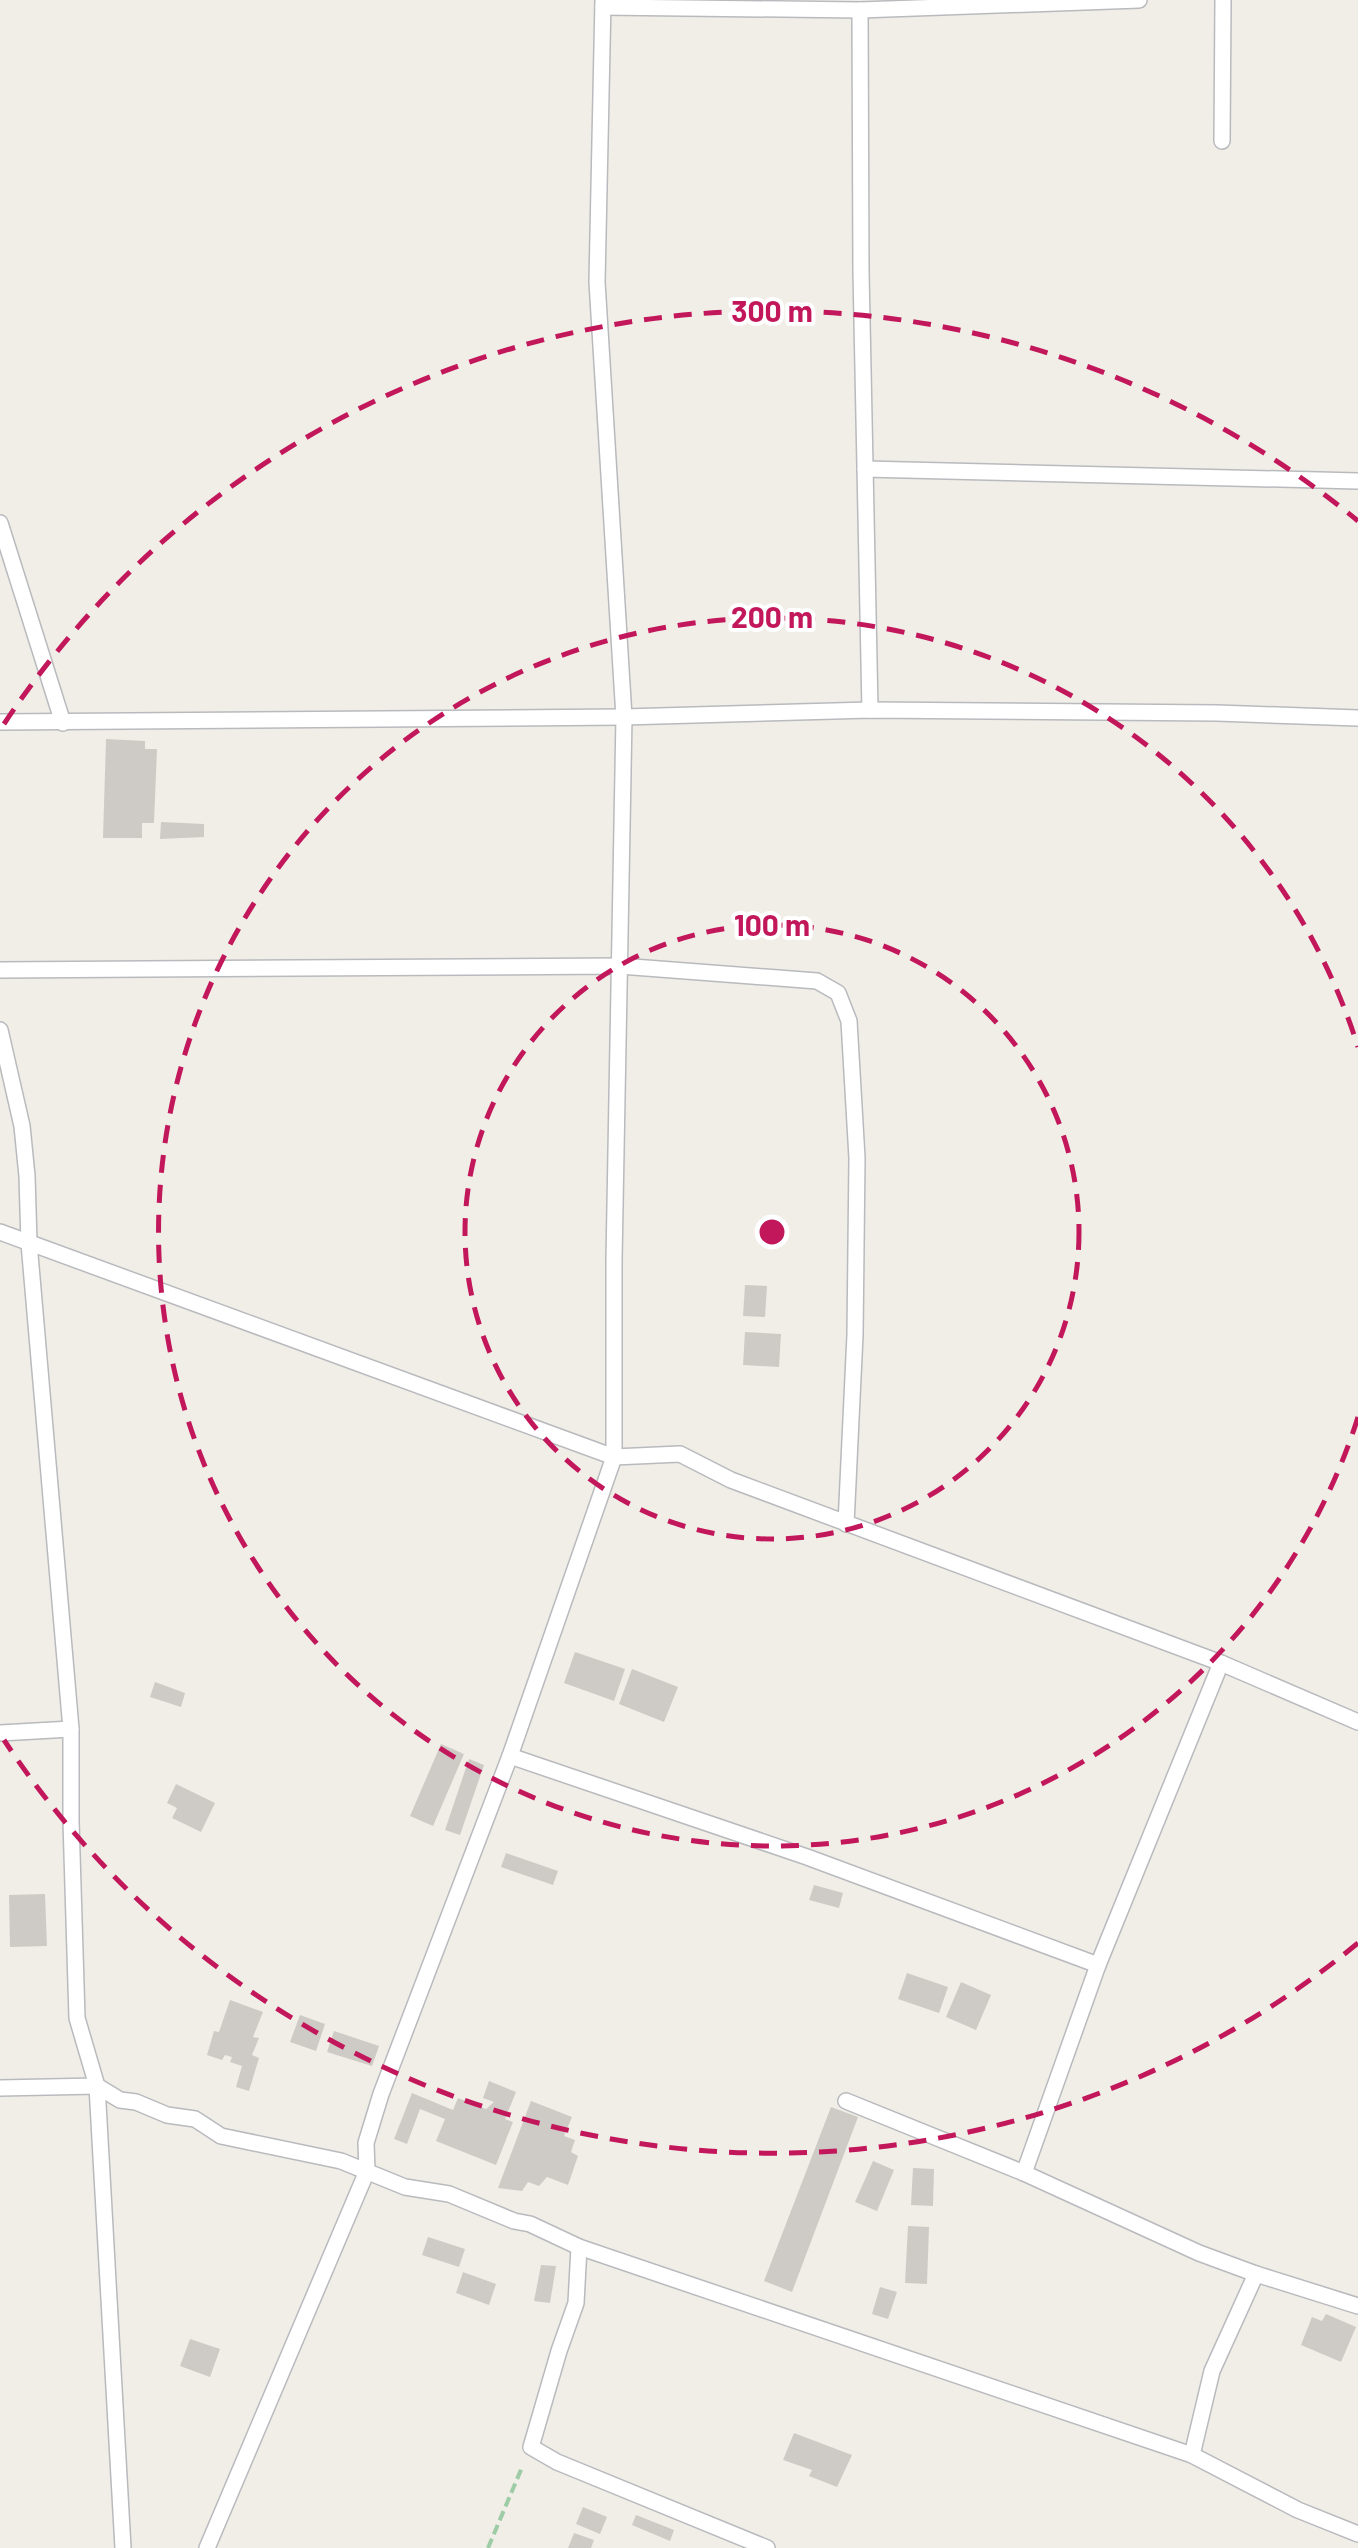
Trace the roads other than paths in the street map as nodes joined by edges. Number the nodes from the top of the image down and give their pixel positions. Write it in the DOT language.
graph roads {
  1 [pos="1139,0"];
  2 [pos="1223,0"];
  3 [pos="603,4"];
  4 [pos="860,10"];
  5 [pos="1222,142"];
  6 [pos="865,469"];
  7 [pos="1358,481"];
  8 [pos="0,523"];
  9 [pos="870,710"];
  10 [pos="624,717"];
  11 [pos="1358,718"];
  12 [pos="0,722"];
  13 [pos="64,723"];
  14 [pos="620,966"];
  15 [pos="0,970"];
  16 [pos="0,1030"];
  17 [pos="0,1232"];
  18 [pos="29,1242"];
  19 [pos="614,1456"];
  20 [pos="846,1524"];
  21 [pos="1221,1664"];
  22 [pos="1358,1722"];
  23 [pos="71,1729"];
  24 [pos="0,1733"];
  25 [pos="510,1756"];
  26 [pos="1098,1965"];
  27 [pos="97,2086"];
  28 [pos="0,2088"];
  29 [pos="846,2100"];
  30 [pos="368,2171"];
  31 [pos="1024,2173"];
  32 [pos="579,2247"];
  33 [pos="1256,2274"];
  34 [pos="1358,2306"];
  35 [pos="1192,2455"];
  36 [pos="1358,2534"];
  37 [pos="123,2548"];
  38 [pos="207,2548"];
  39 [pos="767,2548"];
  1 -- 4 [label="street"];
  2 -- 5 [label="street"];
  3 -- 4 [label="street"];
  3 -- 10 [label="street"];
  4 -- 6 [label="street"];
  6 -- 7 [label="street"];
  6 -- 9 [label="street"];
  8 -- 13 [label="street"];
  9 -- 10 [label="street"];
  9 -- 11 [label="street"];
  10 -- 13 [label="street"];
  10 -- 14 [label="street"];
  12 -- 13 [label="street"];
  14 -- 15 [label="street"];
  14 -- 19 [label="street"];
  14 -- 20 [label="street"];
  16 -- 18 [label="street"];
  17 -- 18 [label="street"];
  18 -- 19 [label="street"];
  18 -- 23 [label="street"];
  19 -- 20 [label="street"];
  19 -- 25 [label="street"];
  20 -- 21 [label="street"];
  21 -- 22 [label="street"];
  21 -- 26 [label="street"];
  23 -- 24 [label="street"];
  23 -- 27 [label="street"];
  25 -- 26 [label="street"];
  25 -- 30 [label="street"];
  26 -- 31 [label="street"];
  27 -- 28 [label="street"];
  27 -- 30 [label="street"];
  27 -- 37 [label="street"];
  29 -- 31 [label="street"];
  30 -- 32 [label="street"];
  30 -- 38 [label="street"];
  31 -- 33 [label="street"];
  32 -- 35 [label="street"];
  32 -- 39 [label="street"];
  33 -- 34 [label="street"];
  33 -- 35 [label="street"];
  35 -- 36 [label="street"];
}
